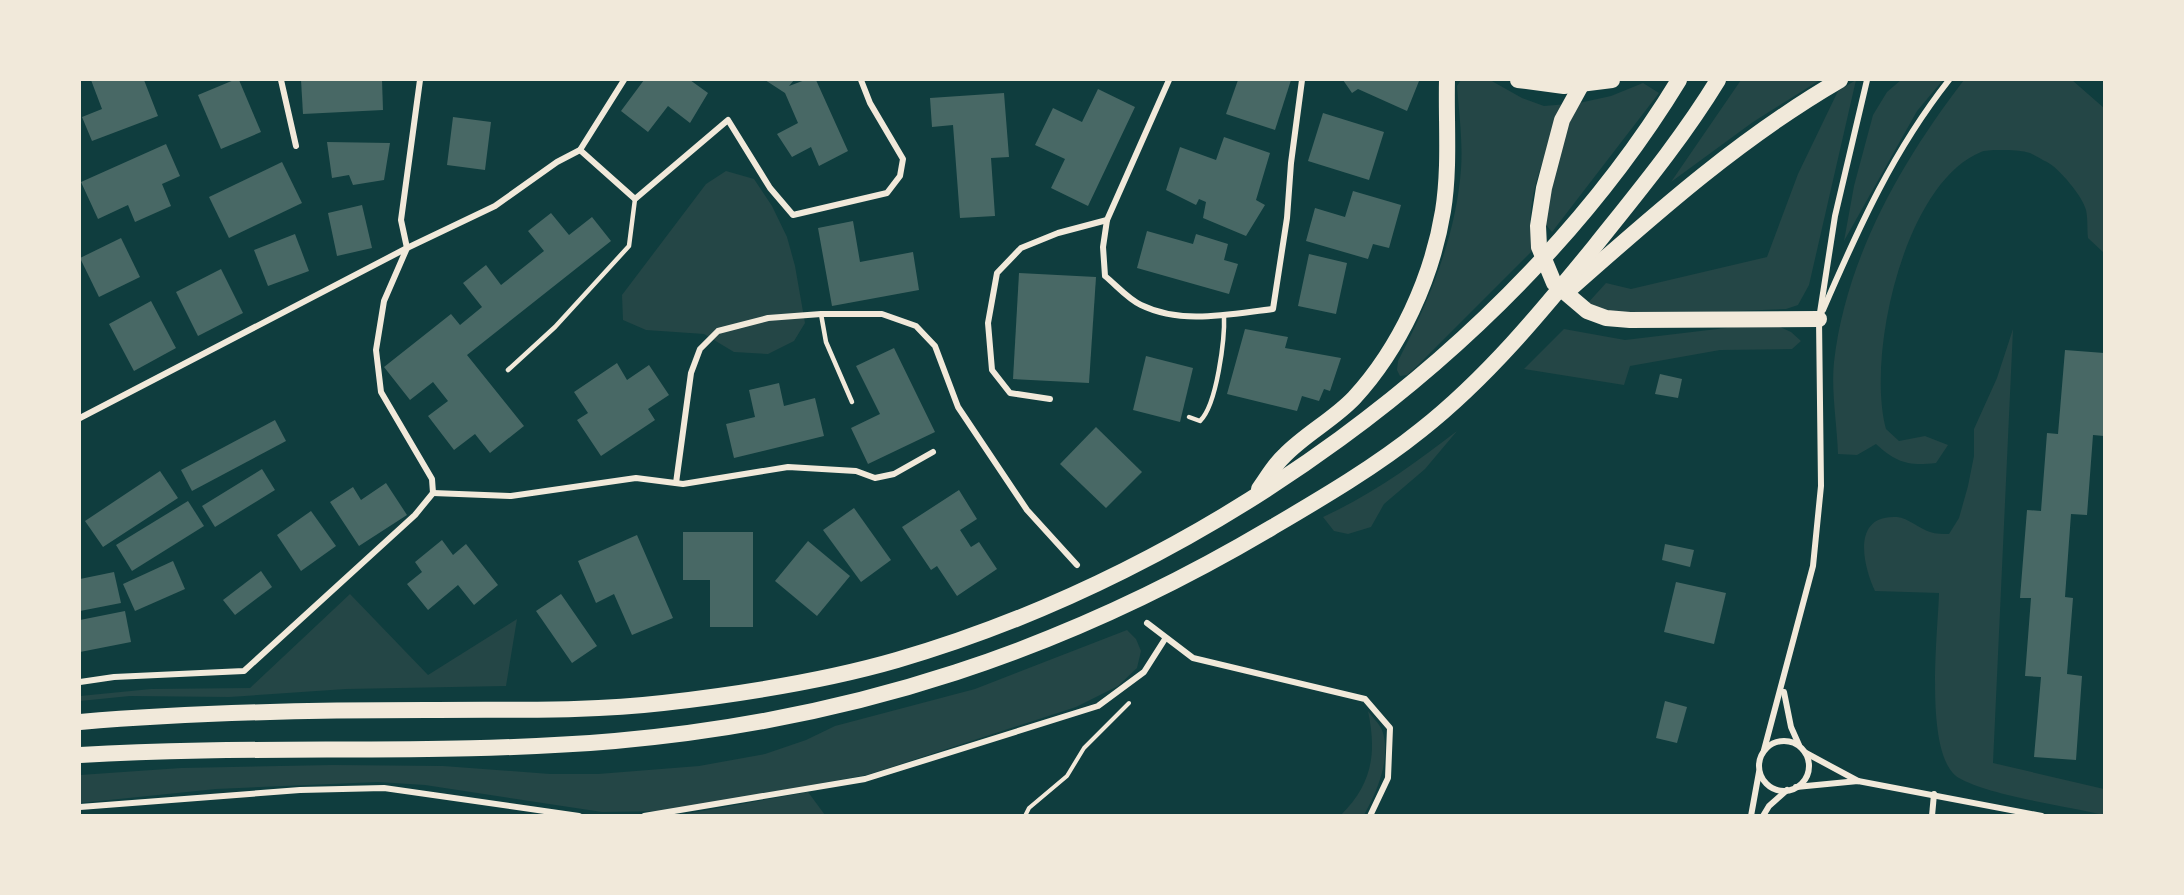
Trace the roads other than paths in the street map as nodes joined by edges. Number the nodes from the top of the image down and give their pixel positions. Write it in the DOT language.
graph roads {
  1 [pos="281,80"];
  2 [pos="420,80"];
  3 [pos="624,80"];
  4 [pos="861,80"];
  5 [pos="1169,80"];
  6 [pos="1302,80"];
  7 [pos="1447,80"];
  8 [pos="1518,80"];
  9 [pos="1584,80"];
  10 [pos="1612,80"];
  11 [pos="1679,80"];
  12 [pos="1840,80"];
  13 [pos="1867,80"];
  14 [pos="1949,80"];
  15 [pos="1716,82"];
  16 [pos="296,146"];
  17 [pos="580,150"];
  18 [pos="635,199"];
  19 [pos="1107,219"];
  20 [pos="407,248"];
  21 [pos="821,314"];
  22 [pos="1224,315"];
  23 [pos="1819,319"];
  24 [pos="1532,323"];
  25 [pos="508,370"];
  26 [pos="1050,399"];
  27 [pos="852,402"];
  28 [pos="1189,417"];
  29 [pos="80,418"];
  30 [pos="933,452"];
  31 [pos="676,483"];
  32 [pos="433,493"];
  33 [pos="1250,501"];
  34 [pos="1077,565"];
  35 [pos="1146,623"];
  36 [pos="1165,639"];
  37 [pos="80,682"];
  38 [pos="1783,685"];
  39 [pos="80,722"];
  40 [pos="1799,746"];
  41 [pos="1764,750"];
  42 [pos="1806,753"];
  43 [pos="80,755"];
  44 [pos="1759,769"];
  45 [pos="1858,781"];
  46 [pos="1796,787"];
  47 [pos="1787,790"];
  48 [pos="1934,794"];
  49 [pos="80,807"];
  50 [pos="661,815"];
  51 [pos="579,816"];
  52 [pos="644,816"];
  53 [pos="1370,816"];
  54 [pos="1751,816"];
  55 [pos="1763,816"];
  56 [pos="1932,816"];
  57 [pos="2042,816"];
  1 -- 16 [label="street"];
  2 -- 20 [label="street"];
  3 -- 17 [label="street"];
  4 -- 18 [label="street"];
  5 -- 19 [label="street"];
  6 -- 22 [label="street"];
  7 -- 33 [label="highway"];
  8 -- 10 [label="highway"];
  9 -- 23 [label="highway"];
  11 -- 33 [label="highway"];
  12 -- 24 [label="highway"];
  13 -- 23 [label="street"];
  14 -- 23 [label="street"];
  15 -- 24 [label="highway"];
  17 -- 18 [label="street"];
  17 -- 20 [label="street"];
  18 -- 25 [label="lane"];
  19 -- 22 [label="street"];
  19 -- 26 [label="street"];
  20 -- 29 [label="street"];
  20 -- 32 [label="street"];
  21 -- 27 [label="lane"];
  21 -- 31 [label="street"];
  21 -- 34 [label="street"];
  22 -- 28 [label="lane"];
  23 -- 38 [label="street"];
  24 -- 43 [label="highway"];
  30 -- 31 [label="street"];
  31 -- 32 [label="street"];
  32 -- 37 [label="street"];
  33 -- 39 [label="highway"];
  35 -- 36 [label="street"];
  36 -- 50 [label="street"];
  36 -- 53 [label="street"];
  38 -- 40 [label="street"];
  38 -- 41 [label="street"];
  40 -- 41 [label="street"];
  40 -- 42 [label="street"];
  41 -- 44 [label="street"];
  42 -- 45 [label="street"];
  42 -- 46 [label="street"];
  44 -- 47 [label="street"];
  44 -- 54 [label="street"];
  45 -- 46 [label="street"];
  45 -- 48 [label="street"];
  46 -- 47 [label="street"];
  47 -- 55 [label="street"];
  48 -- 56 [label="street"];
  48 -- 57 [label="street"];
  49 -- 51 [label="street"];
  50 -- 52 [label="street"];
}
